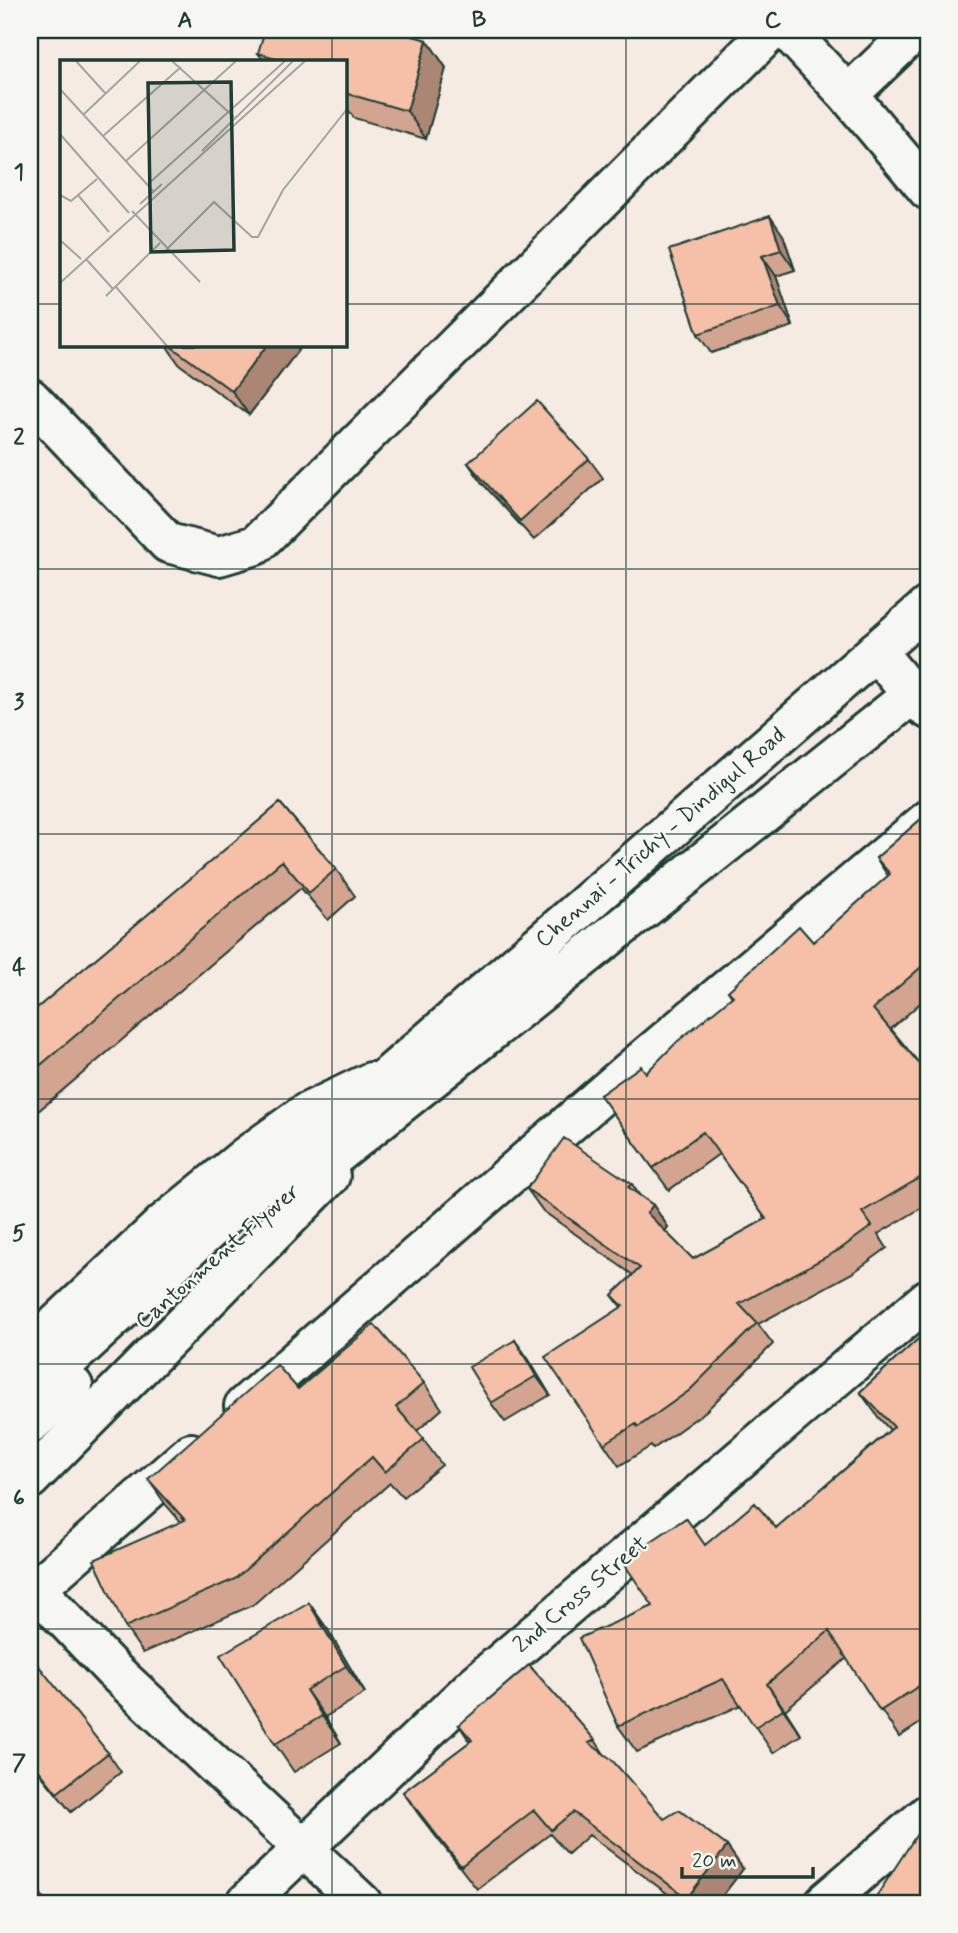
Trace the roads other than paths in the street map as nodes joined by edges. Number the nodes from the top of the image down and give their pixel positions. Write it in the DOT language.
graph roads {
  1 [pos="772,30"];
  2 [pos="787,30"];
  3 [pos="916,30"];
  4 [pos="848,95"];
  5 [pos="928,190"];
  6 [pos="30,398"];
  7 [pos="928,606"];
  8 [pos="876,650"];
  9 [pos="923,695"];
  10 [pos="928,820"];
  11 [pos="402,1083"];
  12 [pos="276,1186"];
  13 [pos="928,1300"];
  14 [pos="30,1349"];
  15 [pos="30,1395"];
  16 [pos="30,1424"];
  17 [pos="30,1479"];
  18 [pos="32,1588"];
  19 [pos="928,1814"];
  20 [pos="305,1849"];
  21 [pos="246,1903"];
  22 [pos="362,1903"];
  23 [pos="824,1903"];
  1 -- 6 [label="main road"];
  2 -- 4 [label="main road"];
  3 -- 4 [label="main road"];
  4 -- 5 [label="main road"];
  7 -- 8 [label="main road, Chennai - Trichy - Dindigul Road"];
  8 -- 9 [label="main road"];
  8 -- 11 [label="main road, Chennai - Trichy - Dindigul Road"];
  9 -- 11 [label="main road, Chennai - Trichy - Dindigul Road"];
  10 -- 18 [label="main road"];
  11 -- 12 [label="main road, Cantonment Flyover"];
  11 -- 14 [label="main road"];
  11 -- 17 [label="main road"];
  12 -- 15 [label="main road, Cantonment Flyover"];
  12 -- 16 [label="main road, Cantonment Flyover"];
  13 -- 20 [label="main road, 2nd Cross Street"];
  18 -- 20 [label="main road"];
  19 -- 23 [label="main road"];
  20 -- 21 [label="main road, 2nd Cross Street"];
  20 -- 22 [label="main road"];
}
